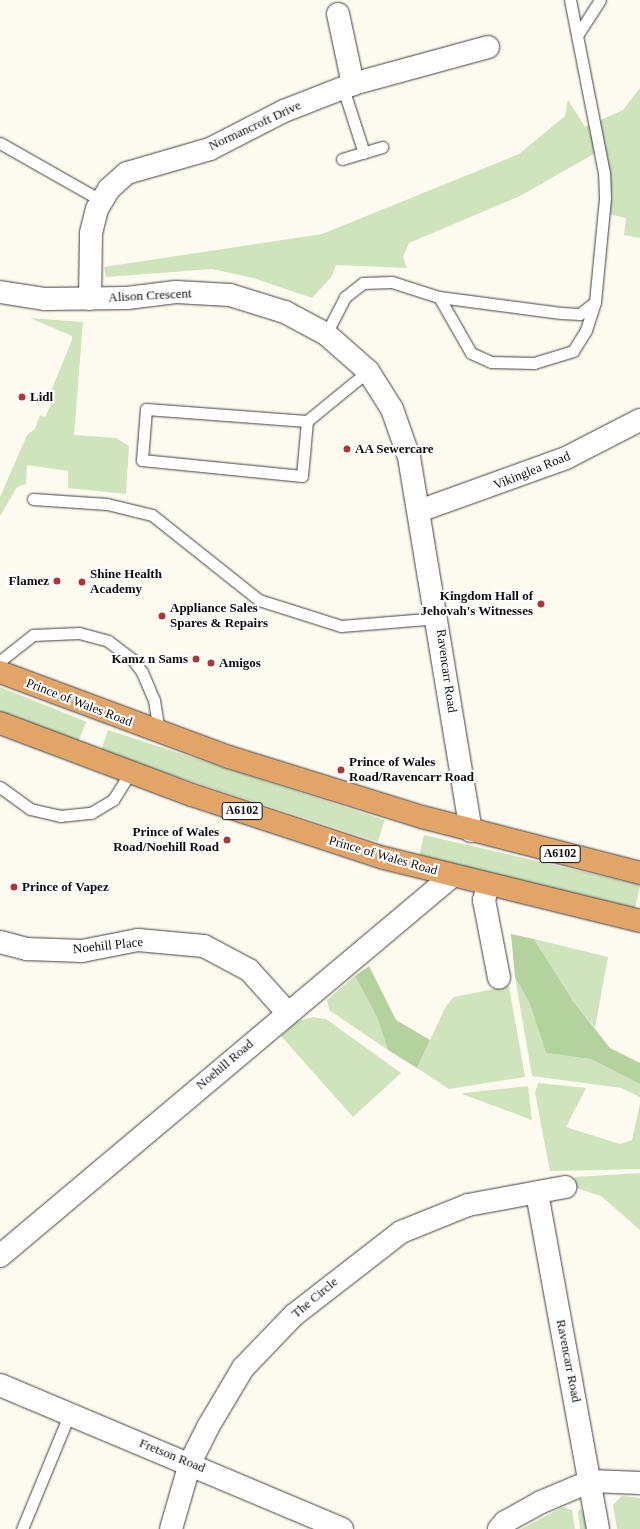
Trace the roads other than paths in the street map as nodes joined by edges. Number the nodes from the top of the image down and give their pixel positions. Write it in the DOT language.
graph roads {
  1 [pos="570,0"];
  2 [pos="600,0"];
  3 [pos="338,14"];
  4 [pos="578,34"];
  5 [pos="488,47"];
  6 [pos="348,86"];
  7 [pos="0,143"];
  8 [pos="382,147"];
  9 [pos="364,153"];
  10 [pos="342,159"];
  11 [pos="102,201"];
  12 [pos="0,292"];
  13 [pos="439,297"];
  14 [pos="90,299"];
  15 [pos="594,302"];
  16 [pos="326,334"];
  17 [pos="368,371"];
  18 [pos="307,420"];
  19 [pos="640,420"];
  20 [pos="33,500"];
  21 [pos="419,511"];
  22 [pos="438,618"];
  23 [pos="0,661"];
  24 [pos="0,672"];
  25 [pos="0,723"];
  26 [pos="159,733"];
  27 [pos="130,773"];
  28 [pos="0,786"];
  29 [pos="471,831"];
  30 [pos="640,873"];
  31 [pos="452,876"];
  32 [pos="488,886"];
  33 [pos="640,921"];
  34 [pos="0,942"];
  35 [pos="499,978"];
  36 [pos="287,1012"];
  37 [pos="565,1187"];
  38 [pos="537,1193"];
  39 [pos="0,1256"];
  40 [pos="0,1385"];
  41 [pos="69,1416"];
  42 [pos="190,1463"];
  43 [pos="591,1480"];
  44 [pos="640,1483"];
  45 [pos="22,1529"];
  46 [pos="171,1529"];
  47 [pos="342,1529"];
  48 [pos="499,1529"];
  49 [pos="598,1529"];
  1 -- 4 [label="lane"];
  2 -- 4 [label="lane"];
  3 -- 6 [label="street"];
  4 -- 15 [label="lane"];
  5 -- 6 [label="street, Normancroft Drive"];
  6 -- 9 [label="lane"];
  6 -- 11 [label="street, Normancroft Drive"];
  7 -- 11 [label="lane"];
  8 -- 9 [label="lane"];
  9 -- 10 [label="lane"];
  11 -- 14 [label="street, Normancroft Drive"];
  12 -- 14 [label="street, Alison Crescent"];
  13 -- 15 [label="lane"];
  13 -- 15 [label="lane"];
  13 -- 16 [label="lane"];
  14 -- 16 [label="street, Alison Crescent"];
  16 -- 17 [label="street, Alison Crescent"];
  17 -- 18 [label="lane"];
  17 -- 21 [label="street, Alison Crescent"];
  18 -- 18 [label="lane"];
  19 -- 21 [label="street, Vikinglea Road"];
  20 -- 22 [label="lane"];
  21 -- 22 [label="street, Ravencarr Road"];
  22 -- 29 [label="street, Ravencarr Road"];
  23 -- 26 [label="lane"];
  24 -- 26 [label="highway, Prince of Wales Road / A6102"];
  25 -- 27 [label="highway, Prince of Wales Road / A6102"];
  26 -- 29 [label="highway, Prince of Wales Road / A6102"];
  27 -- 28 [label="lane"];
  27 -- 31 [label="highway, Prince of Wales Road / A6102"];
  29 -- 30 [label="highway, Prince of Wales Road / A6102"];
  31 -- 32 [label="highway, Prince of Wales Road / A6102"];
  31 -- 36 [label="street, Noehill Road"];
  32 -- 33 [label="highway, Prince of Wales Road / A6102"];
  32 -- 35 [label="street"];
  34 -- 36 [label="street, Noehill Place"];
  36 -- 39 [label="street, Noehill Road"];
  37 -- 38 [label="street, The Circle"];
  38 -- 42 [label="street, The Circle"];
  38 -- 43 [label="street, Ravencarr Road"];
  40 -- 41 [label="street, Fretson Road"];
  41 -- 42 [label="street, Fretson Road"];
  41 -- 45 [label="lane"];
  42 -- 46 [label="street, The Circle"];
  42 -- 47 [label="street, Fretson Road"];
  43 -- 44 [label="street"];
  43 -- 48 [label="street"];
  43 -- 49 [label="street, Ravencarr Road"];
}
